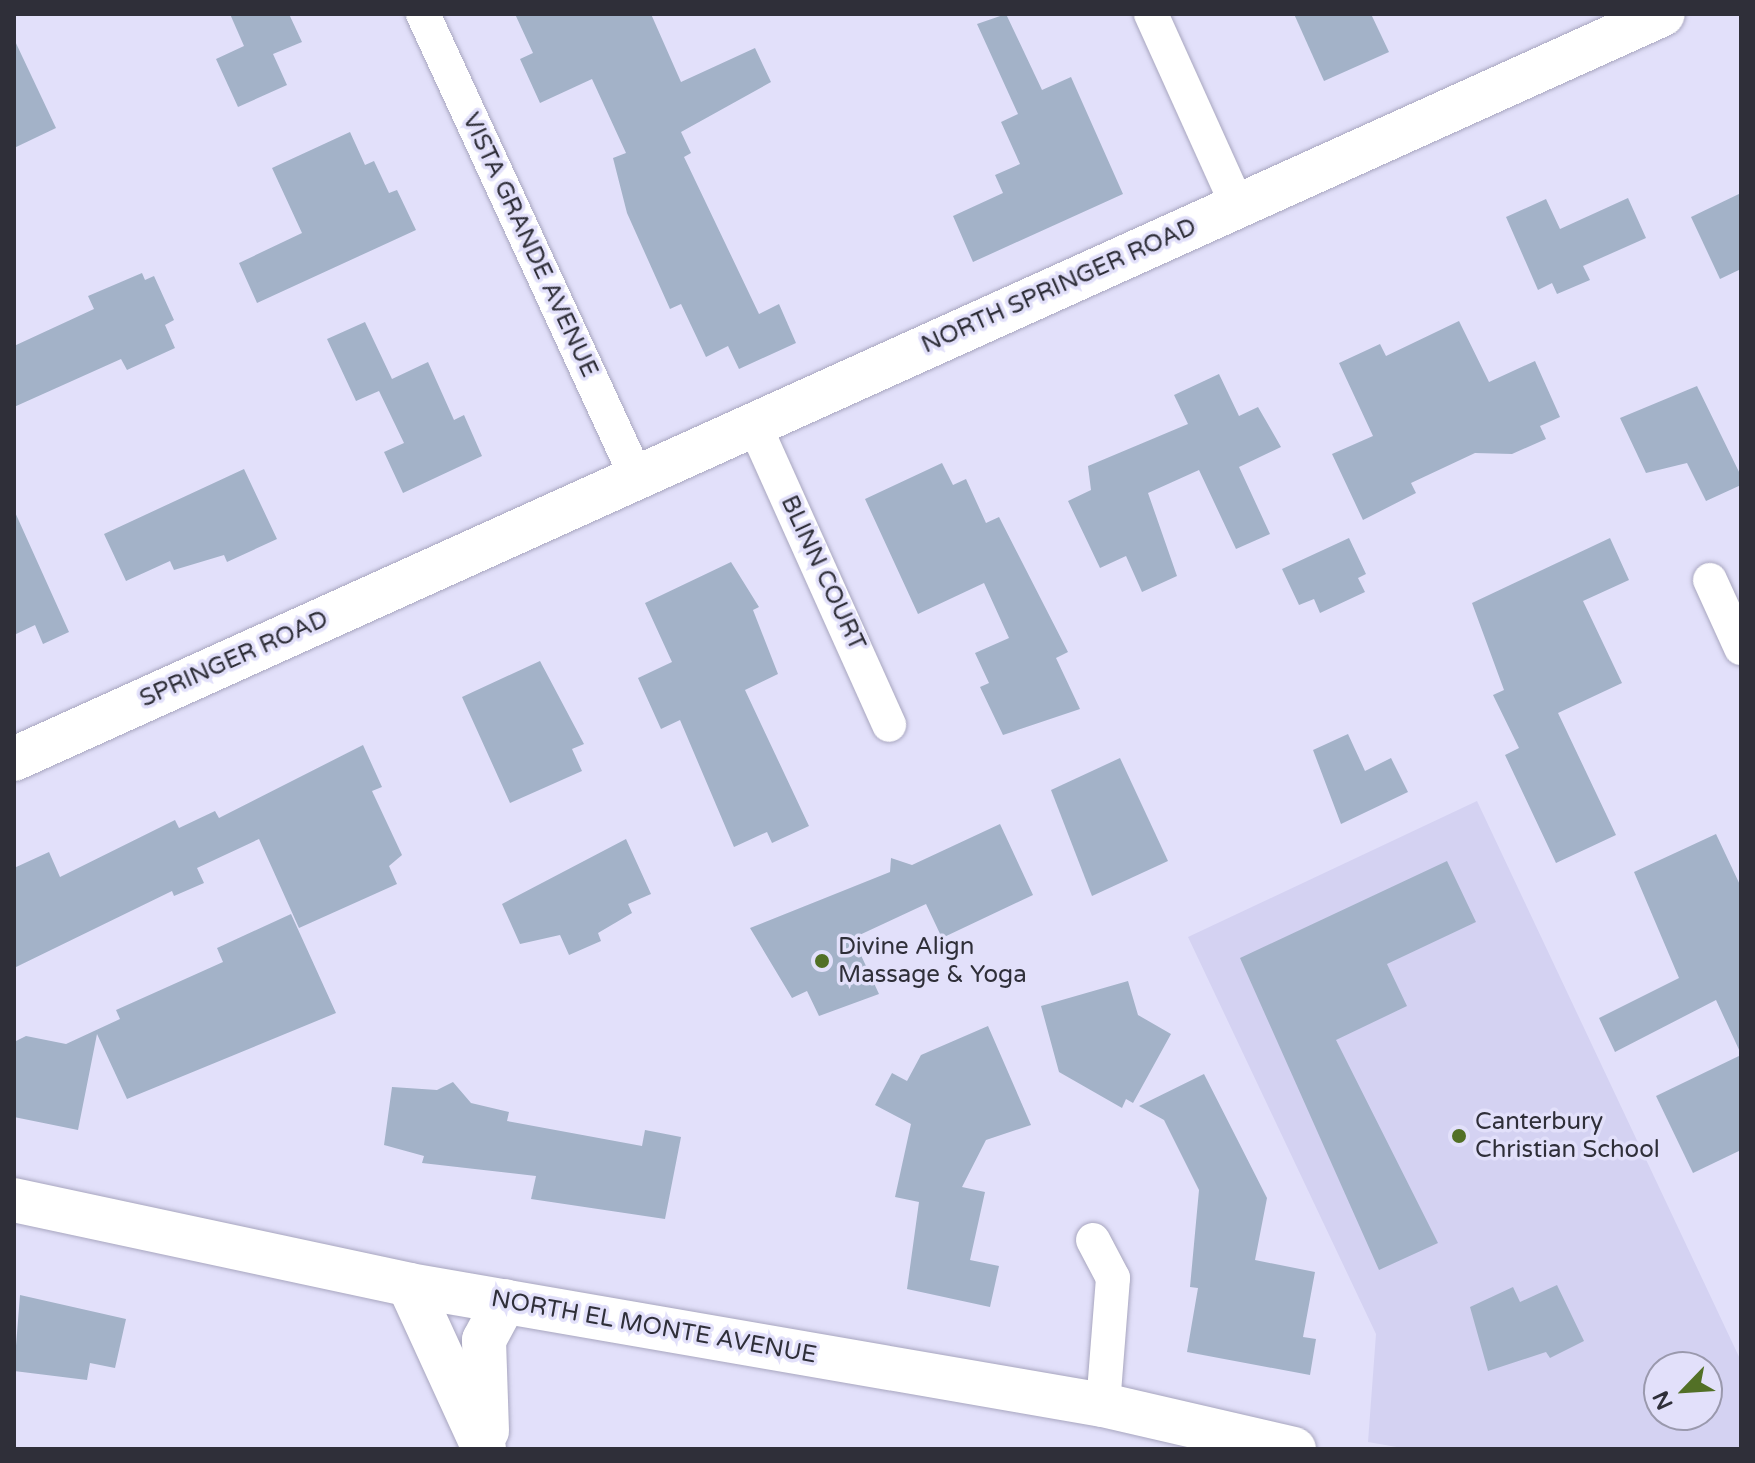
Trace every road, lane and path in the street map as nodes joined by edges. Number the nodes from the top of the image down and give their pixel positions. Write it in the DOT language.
graph roads {
  1 [pos="423,14"];
  2 [pos="1151,14"];
  3 [pos="1663,14"];
  4 [pos="1238,207"];
  5 [pos="753,422"];
  6 [pos="636,476"];
  7 [pos="455,560"];
  8 [pos="1710,580"];
  9 [pos="1741,648"];
  10 [pos="889,725"];
  11 [pos="14,759"];
  12 [pos="14,1200"];
  13 [pos="1093,1240"];
  14 [pos="409,1285"];
  15 [pos="505,1301"];
  16 [pos="1103,1405"];
  17 [pos="487,1449"];
  18 [pos="1294,1449"];
  1 -- 6 [label="street, VISTA GRANDE AVENUE"];
  2 -- 4 [label="street"];
  3 -- 4 [label="street, NORTH SPRINGER ROAD"];
  4 -- 5 [label="street, NORTH SPRINGER ROAD"];
  5 -- 6 [label="street, NORTH SPRINGER ROAD"];
  5 -- 10 [label="street, BLINN COURT"];
  6 -- 7 [label="street, NORTH SPRINGER ROAD"];
  7 -- 11 [label="street, SPRINGER ROAD"];
  8 -- 9 [label="street"];
  12 -- 14 [label="street, NORTH EL MONTE AVENUE"];
  13 -- 16 [label="street"];
  14 -- 15 [label="street, NORTH EL MONTE AVENUE"];
  14 -- 17 [label="street"];
  15 -- 16 [label="street, NORTH EL MONTE AVENUE"];
  15 -- 17 [label="street"];
  16 -- 18 [label="street, NORTH EL MONTE AVENUE"];
}
